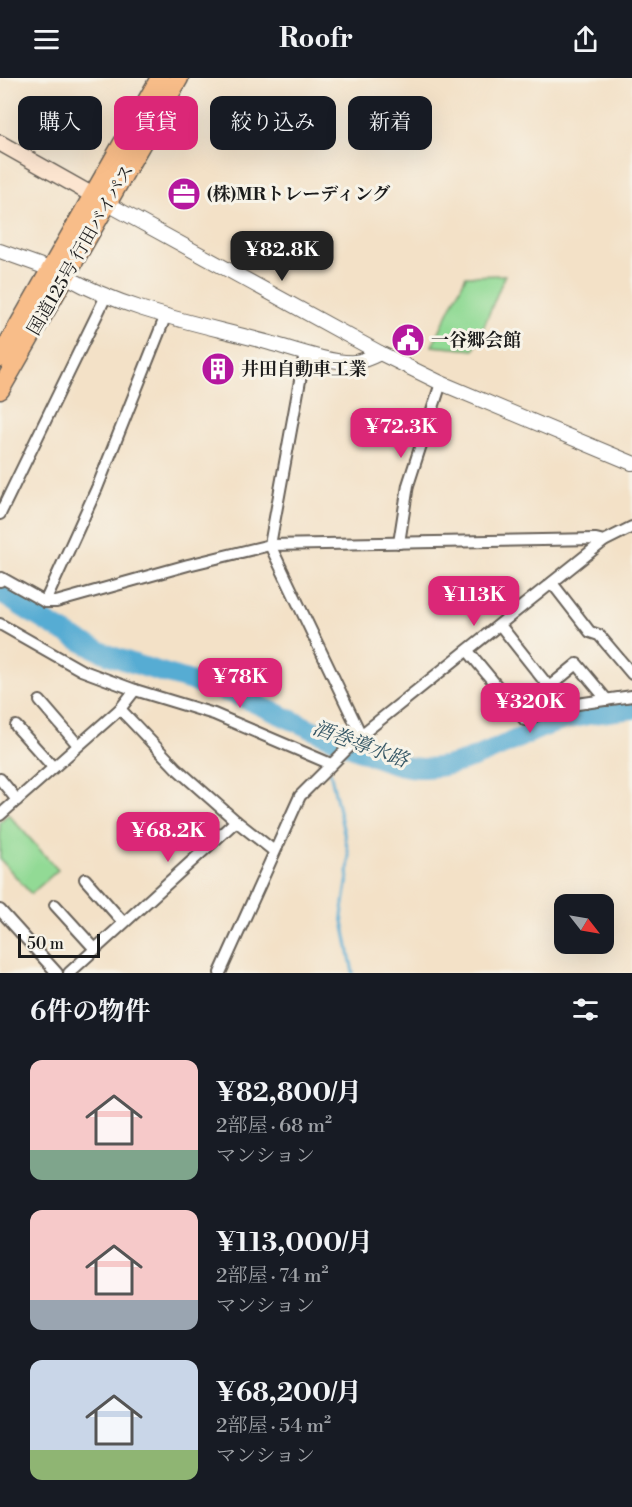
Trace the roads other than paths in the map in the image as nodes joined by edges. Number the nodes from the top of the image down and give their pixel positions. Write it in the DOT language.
graph roads {
  1 [pos="160,78"];
  2 [pos="179,78"];
  3 [pos="0,143"];
  4 [pos="100,200"];
  5 [pos="0,251"];
  6 [pos="58,273"];
  7 [pos="106,296"];
  8 [pos="166,315"];
  9 [pos="305,352"];
  10 [pos="380,353"];
  11 [pos="0,358"];
  12 [pos="441,383"];
  13 [pos="0,390"];
  14 [pos="632,463"];
  15 [pos="0,514"];
  16 [pos="632,527"];
  17 [pos="604,541"];
  18 [pos="399,543"];
  19 [pos="270,545"];
  20 [pos="1,579"];
  21 [pos="552,583"];
  22 [pos="45,602"];
  23 [pos="0,624"];
  24 [pos="500,625"];
  25 [pos="468,651"];
  26 [pos="632,674"];
  27 [pos="135,690"];
  28 [pos="632,696"];
  29 [pos="607,700"];
  30 [pos="40,701"];
  31 [pos="120,709"];
  32 [pos="16,726"];
  33 [pos="359,737"];
  34 [pos="78,745"];
  35 [pos="331,764"];
  36 [pos="53,768"];
  37 [pos="0,779"];
  38 [pos="17,800"];
  39 [pos="0,815"];
  40 [pos="236,821"];
  41 [pos="274,851"];
  42 [pos="85,879"];
  43 [pos="55,905"];
  44 [pos="0,910"];
  45 [pos="123,922"];
  46 [pos="95,949"];
  47 [pos="57,973"];
  48 [pos="69,973"];
  49 [pos="220,973"];
  1 -- 4 [label="highway, 国道125号 行田バイパス"];
  2 -- 4 [label="highway, 国道125号 行田バイパス"];
  3 -- 4 [label="main road"];
  4 -- 6 [label="highway, 国道125号 行田バイパス"];
  4 -- 10 [label="street"];
  5 -- 6 [label="street"];
  6 -- 7 [label="street"];
  6 -- 11 [label="highway, 国道125号 行田バイパス"];
  6 -- 13 [label="highway, 国道125号 行田バイパス"];
  7 -- 8 [label="street"];
  7 -- 15 [label="street"];
  8 -- 9 [label="street"];
  8 -- 22 [label="street"];
  9 -- 10 [label="street"];
  9 -- 19 [label="street"];
  10 -- 12 [label="street"];
  12 -- 14 [label="street"];
  12 -- 18 [label="street"];
  16 -- 17 [label="street"];
  17 -- 18 [label="street"];
  17 -- 21 [label="street"];
  18 -- 19 [label="street"];
  19 -- 22 [label="street"];
  19 -- 33 [label="street"];
  20 -- 22 [label="street"];
  21 -- 24 [label="street"];
  21 -- 26 [label="street"];
  23 -- 27 [label="street"];
  24 -- 25 [label="street"];
  24 -- 29 [label="street"];
  25 -- 29 [label="street"];
  25 -- 33 [label="street"];
  27 -- 31 [label="street"];
  27 -- 35 [label="street"];
  28 -- 29 [label="street"];
  30 -- 34 [label="street"];
  31 -- 34 [label="street"];
  31 -- 40 [label="street"];
  32 -- 36 [label="street"];
  33 -- 35 [label="street"];
  34 -- 36 [label="street"];
  35 -- 41 [label="street"];
  36 -- 38 [label="street"];
  37 -- 38 [label="street"];
  38 -- 39 [label="street"];
  40 -- 41 [label="street"];
  40 -- 45 [label="street"];
  41 -- 49 [label="street"];
  42 -- 45 [label="street"];
  43 -- 46 [label="street"];
  44 -- 47 [label="street"];
  45 -- 46 [label="street"];
  46 -- 48 [label="street"];
}
